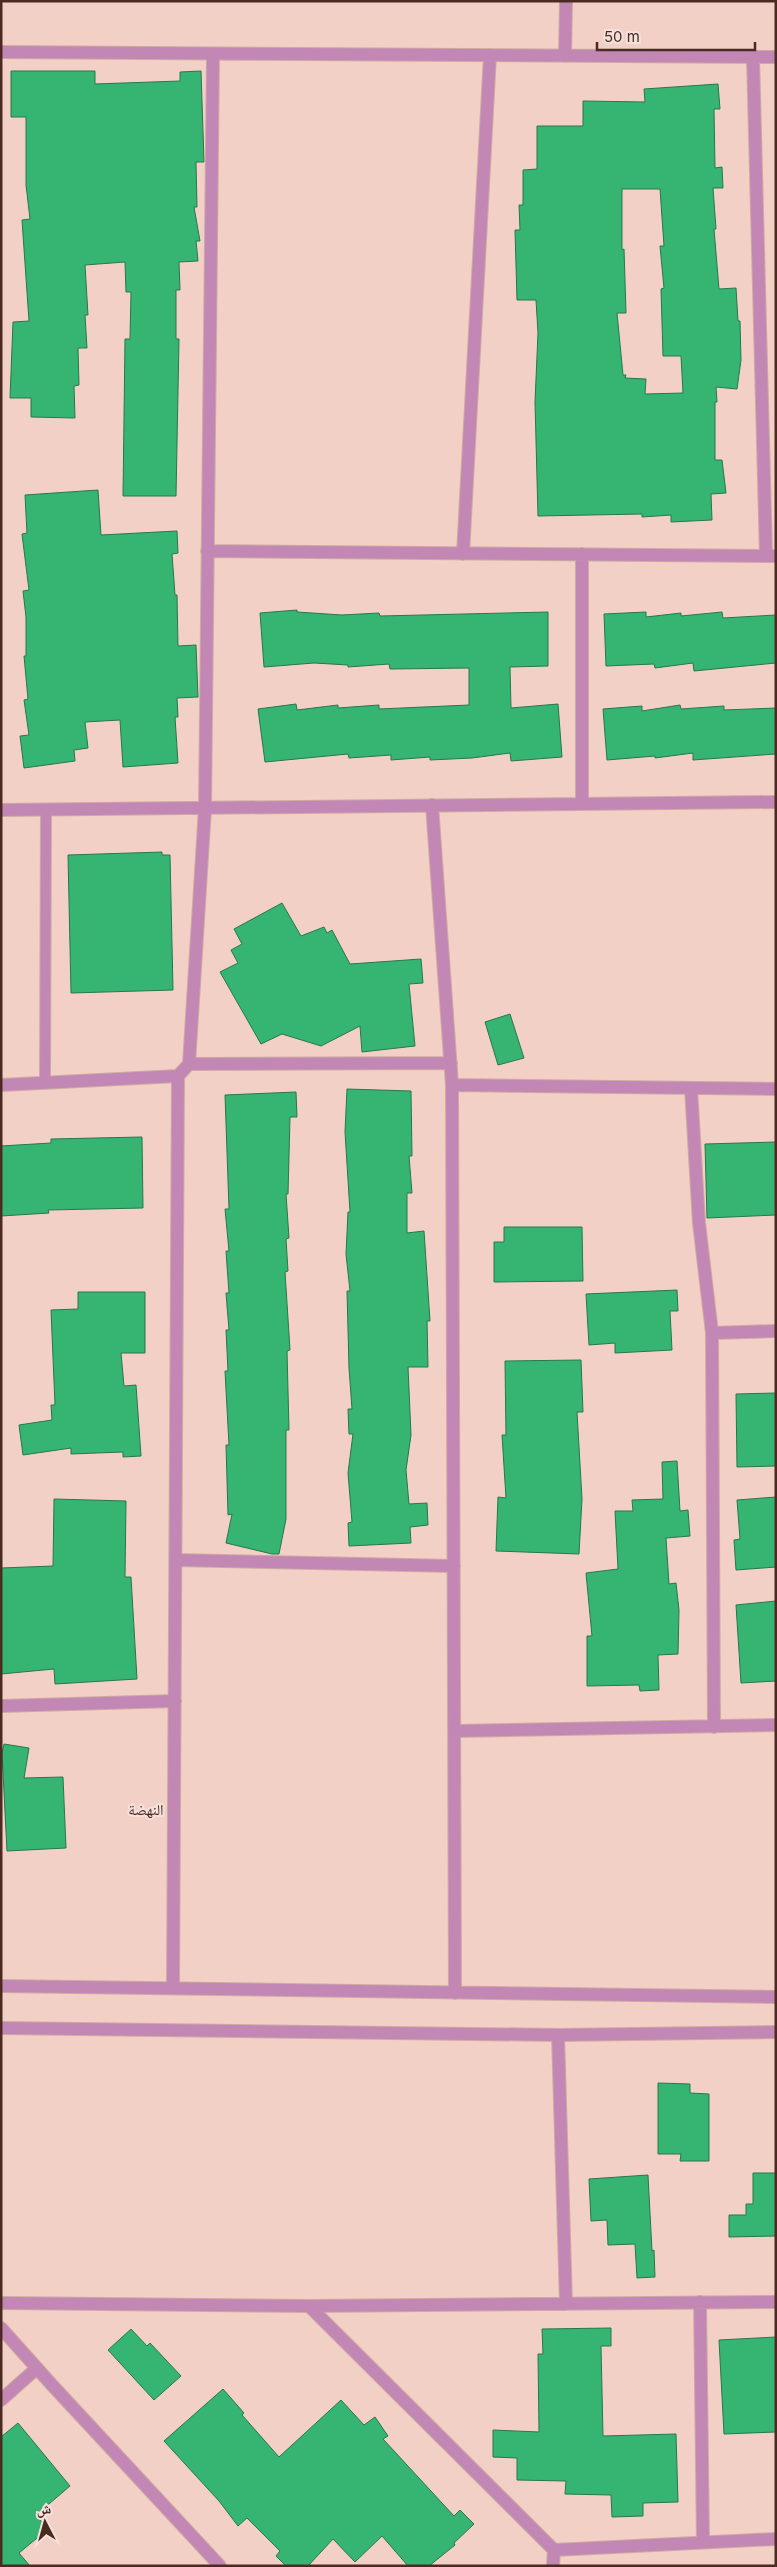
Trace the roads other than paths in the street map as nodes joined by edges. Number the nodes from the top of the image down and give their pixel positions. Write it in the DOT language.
graph roads {
  1 [pos="566,1"];
  2 [pos="1,52"];
  3 [pos="213,54"];
  4 [pos="490,55"];
  5 [pos="565,56"];
  6 [pos="753,57"];
  7 [pos="776,57"];
  8 [pos="208,552"];
  9 [pos="463,554"];
  10 [pos="582,554"];
  11 [pos="771,556"];
  12 [pos="776,802"];
  13 [pos="582,804"];
  14 [pos="432,805"];
  15 [pos="205,808"];
  16 [pos="46,809"];
  17 [pos="1,810"];
  18 [pos="451,1063"];
  19 [pos="190,1064"];
  20 [pos="178,1076"];
  21 [pos="45,1083"];
  22 [pos="452,1085"];
  23 [pos="1,1086"];
  24 [pos="691,1088"];
  25 [pos="776,1089"];
  26 [pos="776,1331"];
  27 [pos="712,1333"];
  28 [pos="176,1560"];
  29 [pos="454,1566"];
  30 [pos="176,1701"];
  31 [pos="1,1706"];
  32 [pos="776,1725"];
  33 [pos="714,1727"];
  34 [pos="455,1732"];
  35 [pos="1,1986"];
  36 [pos="173,1988"];
  37 [pos="455,1993"];
  38 [pos="776,1997"];
  39 [pos="1,2028"];
  40 [pos="776,2032"];
  41 [pos="558,2035"];
  42 [pos="700,2302"];
  43 [pos="776,2302"];
  44 [pos="1,2303"];
  45 [pos="566,2304"];
  46 [pos="309,2306"];
  47 [pos="1,2328"];
  48 [pos="37,2368"];
  49 [pos="1,2400"];
  50 [pos="776,2539"];
  51 [pos="702,2542"];
  52 [pos="554,2550"];
  53 [pos="220,2566"];
  54 [pos="553,2566"];
  1 -- 5 [label="street"];
  2 -- 3 [label="street"];
  3 -- 4 [label="street"];
  3 -- 8 [label="street"];
  4 -- 5 [label="street"];
  4 -- 9 [label="street"];
  5 -- 6 [label="street"];
  6 -- 7 [label="street"];
  6 -- 11 [label="street"];
  8 -- 9 [label="street"];
  8 -- 15 [label="street"];
  9 -- 10 [label="street"];
  10 -- 11 [label="street"];
  10 -- 13 [label="street"];
  12 -- 13 [label="street"];
  13 -- 14 [label="street"];
  14 -- 15 [label="street"];
  14 -- 18 [label="street"];
  15 -- 16 [label="street"];
  15 -- 19 [label="street"];
  16 -- 17 [label="street"];
  16 -- 21 [label="lane"];
  18 -- 19 [label="street"];
  18 -- 22 [label="street"];
  19 -- 20 [label="street"];
  20 -- 21 [label="street"];
  20 -- 28 [label="street"];
  21 -- 23 [label="street"];
  22 -- 24 [label="street"];
  22 -- 29 [label="street"];
  24 -- 25 [label="street"];
  24 -- 27 [label="street"];
  26 -- 27 [label="street"];
  27 -- 33 [label="street"];
  28 -- 29 [label="street"];
  28 -- 30 [label="street"];
  29 -- 34 [label="street"];
  30 -- 31 [label="street"];
  30 -- 36 [label="street"];
  32 -- 33 [label="street"];
  33 -- 34 [label="street"];
  34 -- 37 [label="street"];
  35 -- 36 [label="street"];
  36 -- 37 [label="street"];
  37 -- 38 [label="street"];
  39 -- 41 [label="street"];
  40 -- 41 [label="street"];
  41 -- 45 [label="street"];
  42 -- 43 [label="street"];
  42 -- 45 [label="street"];
  42 -- 51 [label="street"];
  44 -- 46 [label="street"];
  45 -- 46 [label="street"];
  46 -- 52 [label="street"];
  47 -- 48 [label="street"];
  48 -- 49 [label="street"];
  48 -- 53 [label="street"];
  50 -- 51 [label="street"];
  51 -- 52 [label="street"];
  52 -- 54 [label="street"];
}
